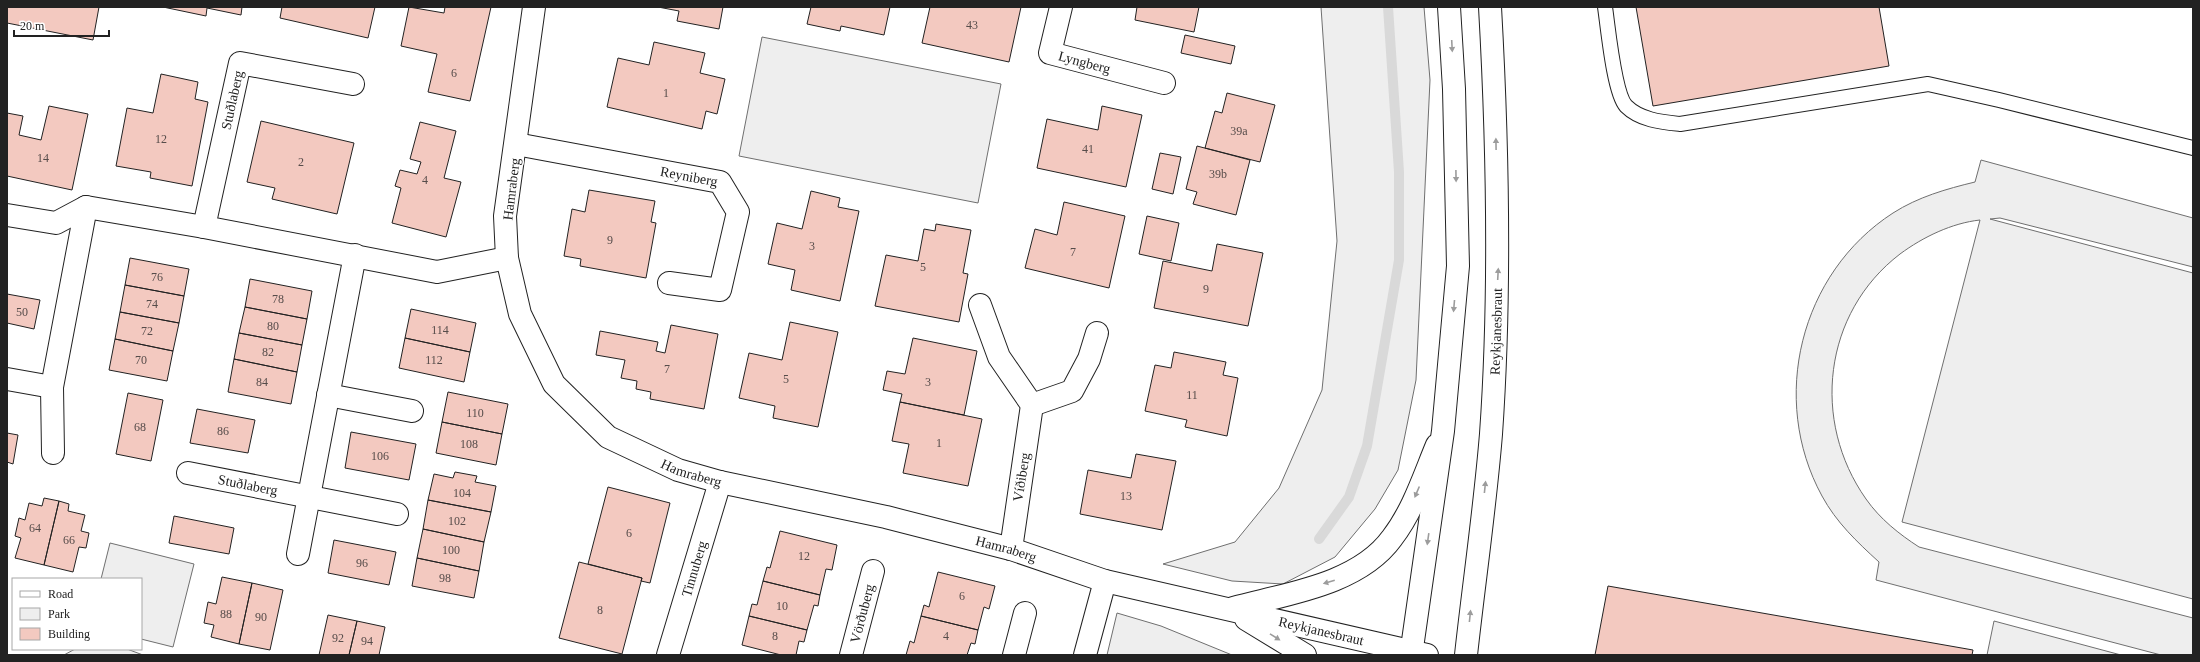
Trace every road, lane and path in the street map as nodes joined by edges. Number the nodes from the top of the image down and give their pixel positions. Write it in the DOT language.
graph roads {
  1 [pos="534,7"];
  2 [pos="1060,7"];
  3 [pos="1449,7"];
  4 [pos="1490,7"];
  5 [pos="1605,7"];
  6 [pos="1164,83"];
  7 [pos="354,84"];
  8 [pos="516,144"];
  9 [pos="2193,148"];
  10 [pos="86,207"];
  11 [pos="7,215"];
  12 [pos="204,226"];
  13 [pos="355,255"];
  14 [pos="507,258"];
  15 [pos="668,283"];
  16 [pos="980,305"];
  17 [pos="1097,333"];
  18 [pos="7,379"];
  19 [pos="52,387"];
  20 [pos="328,395"];
  21 [pos="1032,405"];
  22 [pos="412,411"];
  23 [pos="1443,431"];
  24 [pos="53,453"];
  25 [pos="188,473"];
  26 [pos="720,482"];
  27 [pos="309,496"];
  28 [pos="397,514"];
  29 [pos="1011,549"];
  30 [pos="298,554"];
  31 [pos="873,571"];
  32 [pos="1105,581"];
  33 [pos="1230,609"];
  34 [pos="1024,613"];
  35 [pos="1417,654"];
  36 [pos="668,655"];
  37 [pos="851,655"];
  38 [pos="1014,655"];
  39 [pos="1085,655"];
  40 [pos="1305,655"];
  41 [pos="1466,655"];
  1 -- 8 [label="main road, Hamraberg"];
  2 -- 6 [label="main road, Lyngberg"];
  3 -- 23 [label="main road, Reykjanesbraut, one-way"];
  41 -- 4 [label="main road, Reykjanesbraut, one-way"];
  5 -- 9 [label="lane"];
  7 -- 12 [label="main road, Stuðlaberg"];
  8 -- 14 [label="main road, Hamraberg"];
  8 -- 15 [label="main road, Reyniberg"];
  10 -- 11 [label="main road"];
  10 -- 12 [label="main road"];
  10 -- 19 [label="main road"];
  12 -- 13 [label="main road"];
  13 -- 14 [label="main road"];
  13 -- 20 [label="main road"];
  14 -- 26 [label="main road, Hamraberg"];
  16 -- 21 [label="main road"];
  17 -- 21 [label="main road"];
  18 -- 19 [label="main road"];
  19 -- 24 [label="main road"];
  20 -- 22 [label="main road"];
  20 -- 27 [label="main road"];
  21 -- 29 [label="main road, Víðiberg"];
  23 -- 33 [label="main road, one-way"];
  23 -- 35 [label="main road, Reykjanesbraut, one-way"];
  25 -- 27 [label="main road, Stuðlaberg"];
  26 -- 29 [label="main road, Hamraberg"];
  26 -- 36 [label="main road, Tinnuberg"];
  27 -- 28 [label="main road, Stuðlaberg"];
  27 -- 30 [label="main road"];
  29 -- 32 [label="main road, Hamraberg"];
  31 -- 37 [label="main road, Vörðuberg"];
  32 -- 33 [label="main road, Hamraberg"];
  32 -- 39 [label="main road"];
  33 -- 35 [label="main road, Reykjanesbraut"];
  33 -- 40 [label="main road, one-way"];
  34 -- 38 [label="main road"];
}
